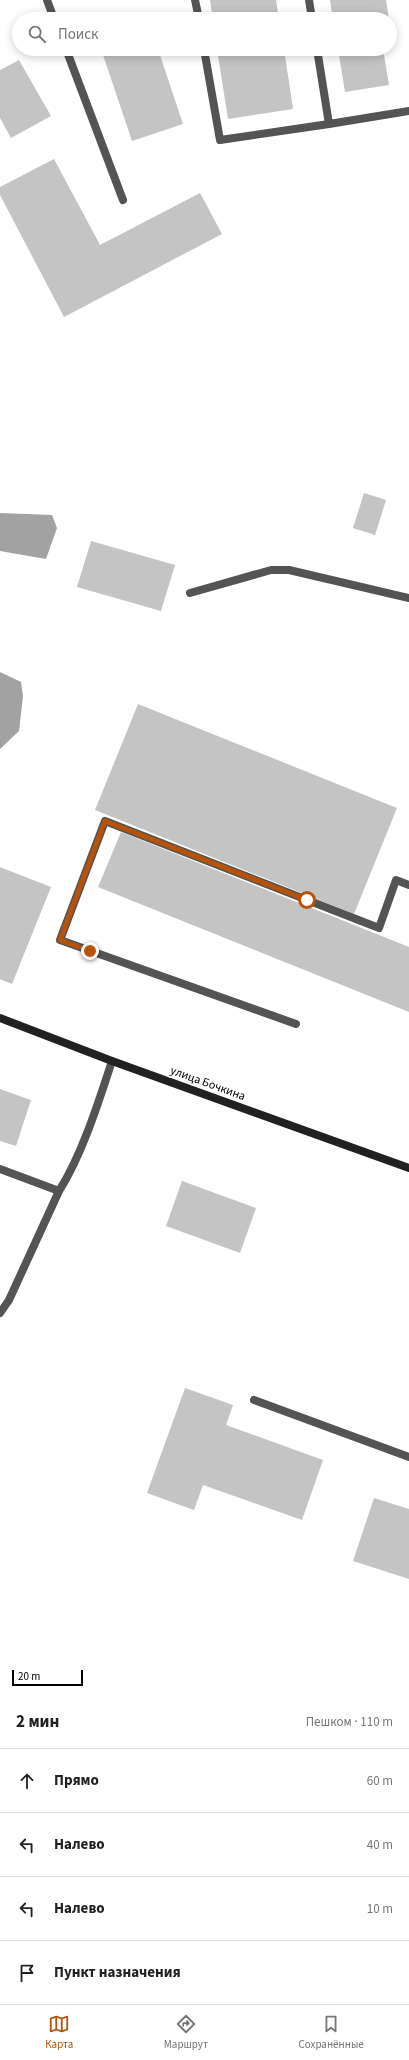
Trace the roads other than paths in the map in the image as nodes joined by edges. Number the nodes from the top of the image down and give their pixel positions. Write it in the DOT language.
graph roads {
  1 [pos="47,0"];
  2 [pos="195,0"];
  3 [pos="309,0"];
  4 [pos="51,12"];
  5 [pos="198,12"];
  6 [pos="311,12"];
  7 [pos="69,56"];
  8 [pos="205,56"];
  9 [pos="318,56"];
  10 [pos="409,110"];
  11 [pos="329,124"];
  12 [pos="123,200"];
  13 [pos="190,593"];
  14 [pos="409,598"];
  15 [pos="409,885"];
  16 [pos="0,1018"];
  17 [pos="296,1024"];
  18 [pos="112,1061"];
  19 [pos="409,1168"];
  20 [pos="0,1169"];
  21 [pos="59,1190"];
  22 [pos="0,1313"];
  23 [pos="254,1400"];
  24 [pos="409,1457"];
  1 -- 4 [label="lane"];
  2 -- 5 [label="lane"];
  3 -- 6 [label="lane"];
  7 -- 12 [label="lane"];
  8 -- 11 [label="lane"];
  9 -- 11 [label="lane"];
  10 -- 11 [label="lane"];
  13 -- 14 [label="lane"];
  15 -- 17 [label="lane"];
  16 -- 18 [label="street, улица Бочкина"];
  18 -- 19 [label="street, улица Бочкина"];
  18 -- 21 [label="lane"];
  20 -- 21 [label="lane"];
  21 -- 22 [label="lane"];
  23 -- 24 [label="lane"];
}
